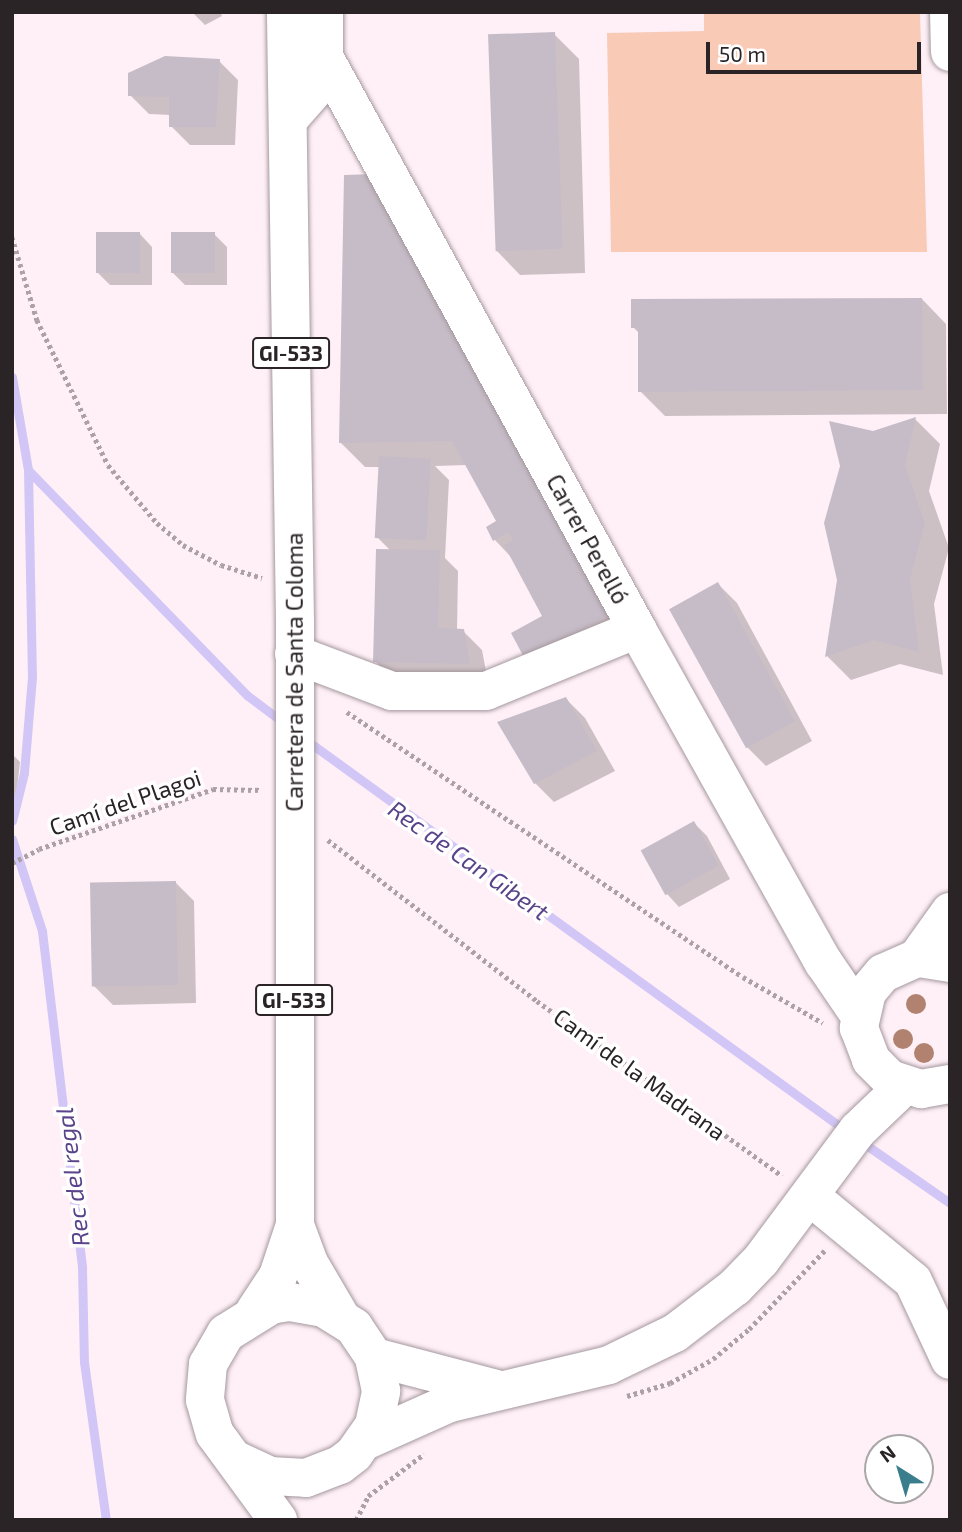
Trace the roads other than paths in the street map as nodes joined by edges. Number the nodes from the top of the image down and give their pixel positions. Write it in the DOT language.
graph roads {
  1 [pos="286,12"];
  2 [pos="324,12"];
  3 [pos="949,12"];
  4 [pos="950,52"];
  5 [pos="324,57"];
  6 [pos="288,120"];
  7 [pos="637,629"];
  8 [pos="311,660"];
  9 [pos="950,912"];
  10 [pos="933,960"];
  11 [pos="843,1020"];
  12 [pos="891,1078"];
  13 [pos="948,1086"];
  14 [pos="818,1188"];
  15 [pos="295,1225"];
  16 [pos="255,1311"];
  17 [pos="340,1316"];
  18 [pos="374,1357"];
  19 [pos="950,1360"];
  20 [pos="499,1389"];
  21 [pos="365,1441"];
  22 [pos="238,1461"];
  23 [pos="324,1473"];
  24 [pos="278,1520"];
  25 [pos="300,1520"];
  1 -- 6 [label="street, Carretera de Santa Coloma / GI-533"];
  2 -- 5 [label="street"];
  3 -- 4 [label="street"];
  5 -- 6 [label="street"];
  5 -- 7 [label="street, Carrer Perelló"];
  6 -- 8 [label="street, Carretera de Santa Coloma / GI-533"];
  7 -- 8 [label="street"];
  7 -- 11 [label="street, Carrer Perelló"];
  8 -- 15 [label="street, Carretera de Santa Coloma / GI-533"];
  9 -- 10 [label="street"];
  10 -- 11 [label="street"];
  11 -- 12 [label="street"];
  12 -- 13 [label="street"];
  12 -- 14 [label="street"];
  14 -- 19 [label="street"];
  14 -- 20 [label="street"];
  15 -- 16 [label="street, Carretera de Santa Coloma / GI-533"];
  15 -- 17 [label="street, Carretera de Santa Coloma / GI-533"];
  16 -- 17 [label="street, Carretera de Santa Coloma / GI-533"];
  16 -- 22 [label="street, Carretera de Santa Coloma / GI-533"];
  17 -- 18 [label="street, Carretera de Santa Coloma / GI-533"];
  18 -- 20 [label="street"];
  18 -- 21 [label="street, Carretera de Santa Coloma / GI-533"];
  20 -- 21 [label="street"];
  21 -- 23 [label="street, Carretera de Santa Coloma / GI-533"];
  22 -- 23 [label="street, Carretera de Santa Coloma / GI-533"];
  22 -- 24 [label="street, Carretera de Santa Coloma / GI-533"];
  23 -- 25 [label="street, Carretera de Santa Coloma / GI-533"];
}
